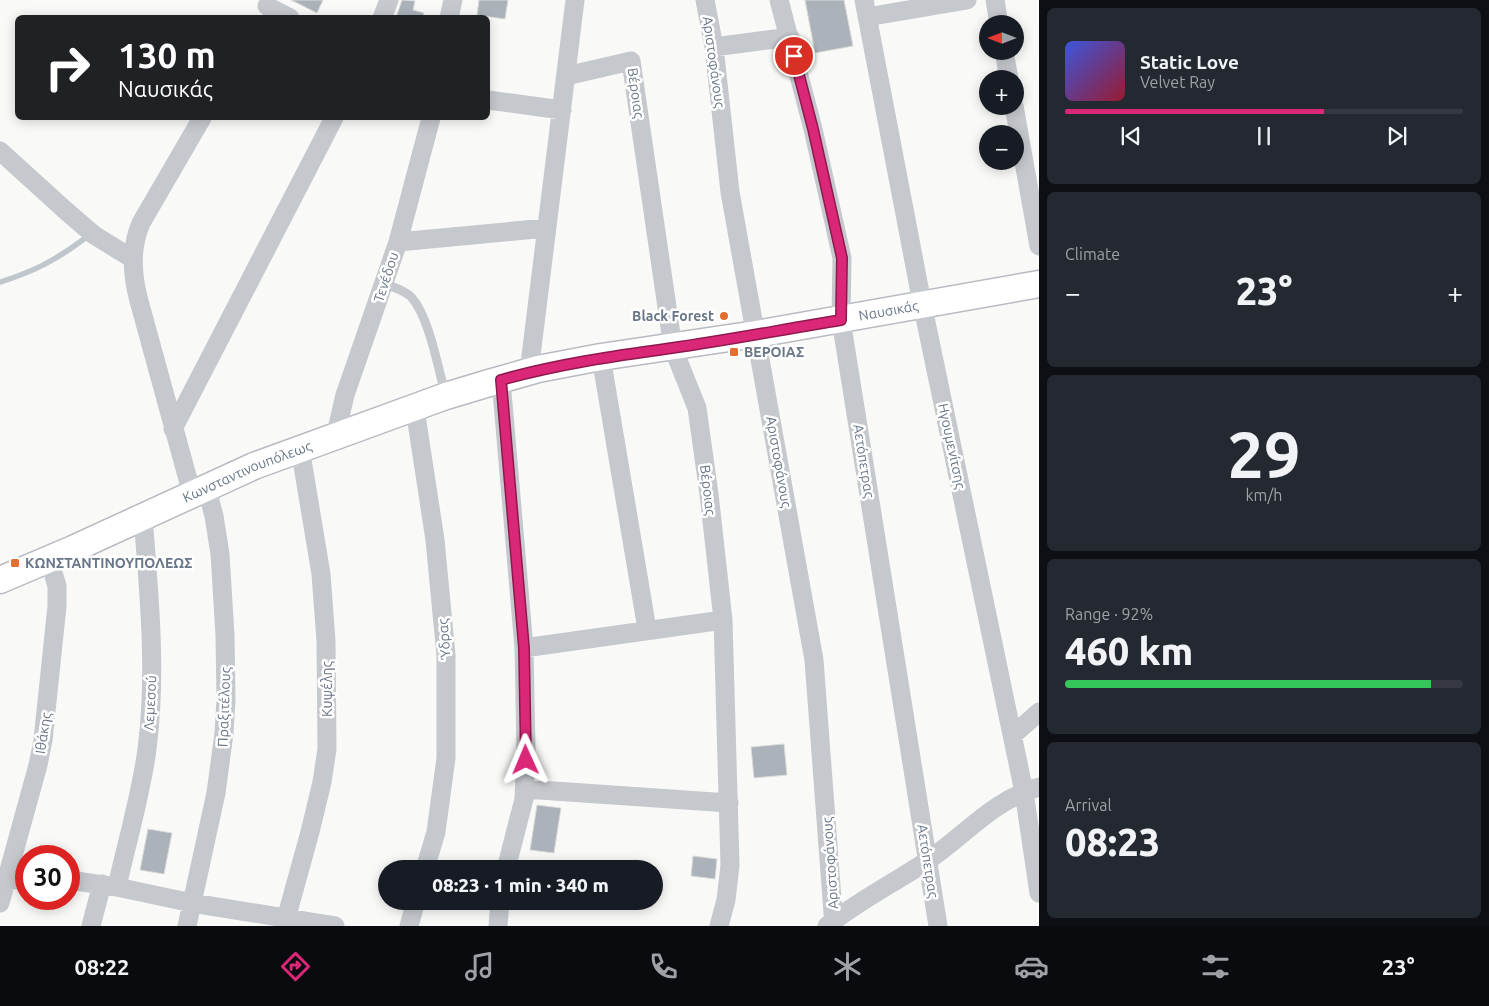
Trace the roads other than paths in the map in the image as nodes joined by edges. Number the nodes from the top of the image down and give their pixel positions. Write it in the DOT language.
graph roads {
  1 [pos="389,0"];
  2 [pos="453,0"];
  3 [pos="575,0"];
  4 [pos="705,0"];
  5 [pos="779,0"];
  6 [pos="967,0"];
  7 [pos="995,0"];
  8 [pos="266,8"];
  9 [pos="866,8"];
  10 [pos="283,15"];
  11 [pos="383,15"];
  12 [pos="450,15"];
  13 [pos="998,15"];
  14 [pos="790,37"];
  15 [pos="714,47"];
  16 [pos="566,76"];
  17 [pos="490,100"];
  18 [pos="562,110"];
  19 [pos="1016,115"];
  20 [pos="201,120"];
  21 [pos="333,120"];
  22 [pos="430,120"];
  23 [pos="0,151"];
  24 [pos="547,228"];
  25 [pos="398,242"];
  26 [pos="1039,246"];
  27 [pos="133,259"];
  28 [pos="384,284"];
  29 [pos="1039,284"];
  30 [pos="922,304"];
  31 [pos="841,320"];
  32 [pos="756,334"];
  33 [pos="673,348"];
  34 [pos="601,357"];
  35 [pos="529,372"];
  36 [pos="501,380"];
  37 [pos="446,396"];
  38 [pos="415,409"];
  39 [pos="173,429"];
  40 [pos="338,435"];
  41 [pos="300,448"];
  42 [pos="199,490"];
  43 [pos="143,517"];
  44 [pos="50,559"];
  45 [pos="1,585"];
  46 [pos="723,620"];
  47 [pos="647,629"];
  48 [pos="524,648"];
  49 [pos="1039,712"];
  50 [pos="1012,736"];
  51 [pos="525,789"];
  52 [pos="1032,790"];
  53 [pos="729,803"];
  54 [pos="428,860"];
  55 [pos="508,860"];
  56 [pos="929,860"];
  57 [pos="3,881"];
  58 [pos="80,881"];
  59 [pos="110,885"];
  60 [pos="1039,893"];
  61 [pos="0,903"];
  62 [pos="192,903"];
  63 [pos="413,910"];
  64 [pos="499,910"];
  65 [pos="285,923"];
  66 [pos="832,924"];
  67 [pos="92,926"];
  68 [pos="186,926"];
  69 [pos="334,926"];
  70 [pos="409,926"];
  71 [pos="498,926"];
  72 [pos="719,926"];
  73 [pos="938,926"];
  1 -- 11 [label="street"];
  2 -- 12 [label="street"];
  3 -- 16 [label="street"];
  4 -- 15 [label="street, Αριστοφάνους"];
  5 -- 14 [label="street, Αετόπετρας"];
  6 -- 9 [label="street"];
  7 -- 13 [label="street"];
  8 -- 10 [label="street"];
  9 -- 30 [label="street, Ηγουμενίτσης"];
  14 -- 15 [label="street"];
  14 -- 31 [label="street, Αετόπετρας"];
  15 -- 32 [label="street, Αριστοφάνους"];
  16 -- 18 [label="street"];
  16 -- 33 [label="street, Βέροιας"];
  17 -- 18 [label="street"];
  18 -- 24 [label="street"];
  19 -- 26 [label="street"];
  20 -- 27 [label="street, Πραξιτέλους"];
  21 -- 39 [label="street"];
  22 -- 25 [label="street, Τενέδου"];
  23 -- 27 [label="street"];
  24 -- 25 [label="street"];
  24 -- 35 [label="street"];
  25 -- 28 [label="street, Τενέδου"];
  27 -- 39 [label="street, Πραξιτέλους"];
  28 -- 37 [label="lane"];
  28 -- 40 [label="street, Τενέδου"];
  29 -- 30 [label="street, Ναυσικάς"];
  30 -- 31 [label="street, Ναυσικάς"];
  30 -- 50 [label="street, Ηγουμενίτσης"];
  31 -- 32 [label="street, Ναυσικάς"];
  31 -- 56 [label="street, Αετόπετρας"];
  32 -- 33 [label="street, Ναυσικάς"];
  32 -- 66 [label="street, Αριστοφάνους"];
  33 -- 34 [label="street, Ναυσικάς"];
  33 -- 46 [label="street, Βέροιας"];
  34 -- 35 [label="street, Ναυσικάς"];
  34 -- 47 [label="street"];
  35 -- 36 [label="street, Ναυσικάς"];
  36 -- 37 [label="street, Κωνσταντινουπόλεως"];
  36 -- 48 [label="street"];
  37 -- 38 [label="street, Κωνσταντινουπόλεως"];
  38 -- 40 [label="street, Κωνσταντινουπόλεως"];
  38 -- 54 [label="street, Ύδρας"];
  39 -- 42 [label="street, Πραξιτέλους"];
  40 -- 41 [label="street, Κωνσταντινουπόλεως"];
  41 -- 42 [label="street, Κωνσταντινουπόλεως"];
  41 -- 65 [label="street, Κυψέλης"];
  42 -- 43 [label="street, Κωνσταντινουπόλεως"];
  42 -- 62 [label="street, Πραξιτέλους"];
  43 -- 44 [label="street, Κωνσταντινουπόλεως"];
  43 -- 59 [label="street, Λεμεσού"];
  44 -- 45 [label="street, Κωνσταντινουπόλεως"];
  44 -- 57 [label="street, Ιθάκης"];
  46 -- 47 [label="street"];
  46 -- 53 [label="street, Βέροιας"];
  47 -- 48 [label="street"];
  48 -- 51 [label="street"];
  49 -- 50 [label="street"];
  50 -- 52 [label="street, Ηγουμενίτσης"];
  51 -- 53 [label="street"];
  51 -- 55 [label="street"];
  52 -- 56 [label="street"];
  52 -- 60 [label="street, Ηγουμενίτσης"];
  53 -- 72 [label="street, Βέροιας"];
  56 -- 66 [label="street"];
  56 -- 73 [label="street, Αετόπετρας"];
  57 -- 61 [label="street, Ιθάκης"];
  58 -- 59 [label="street"];
  59 -- 62 [label="street"];
  59 -- 67 [label="street, Λεμεσού"];
  62 -- 65 [label="street"];
  62 -- 68 [label="street, Πραξιτέλους"];
  63 -- 70 [label="street"];
  64 -- 71 [label="street"];
  65 -- 69 [label="street"];
}
